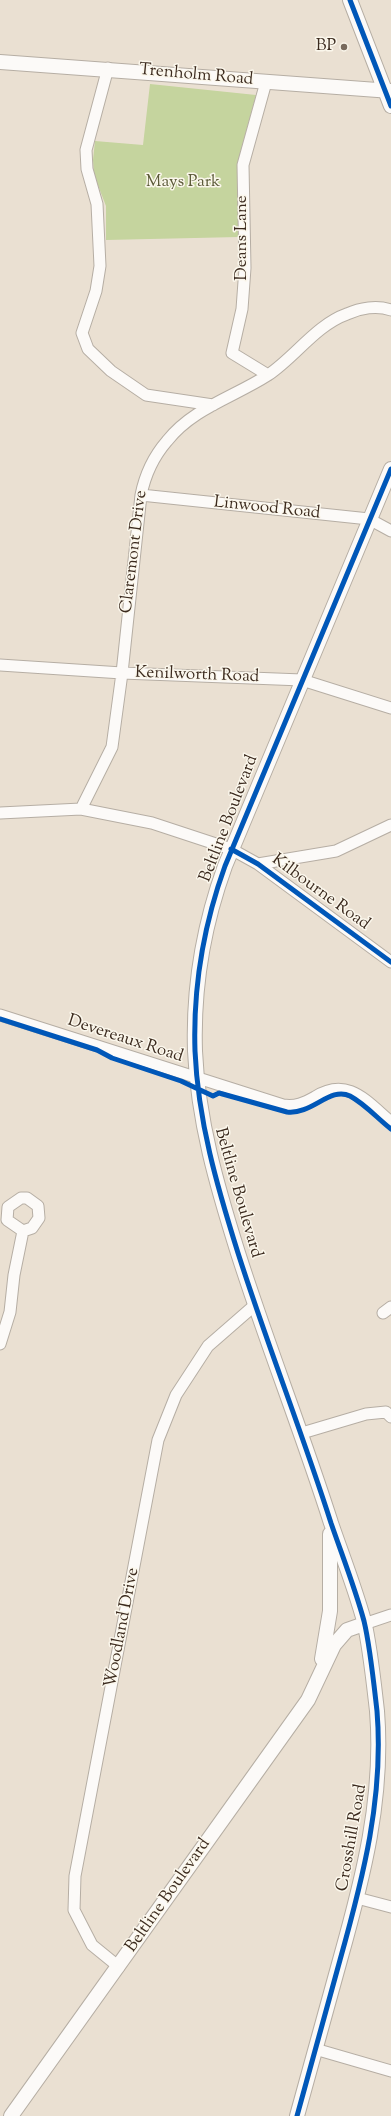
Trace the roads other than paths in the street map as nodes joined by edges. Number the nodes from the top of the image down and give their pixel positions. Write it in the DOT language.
graph roads {
  1 [pos="350,0"];
  2 [pos="0,62"];
  3 [pos="108,68"];
  4 [pos="266,82"];
  5 [pos="388,90"];
  6 [pos="391,106"];
  7 [pos="391,310"];
  8 [pos="268,375"];
  9 [pos="213,405"];
  10 [pos="391,469"];
  11 [pos="141,495"];
  12 [pos="369,520"];
  13 [pos="391,531"];
  14 [pos="0,665"];
  15 [pos="122,674"];
  16 [pos="302,680"];
  17 [pos="391,708"];
  18 [pos="81,810"];
  19 [pos="0,813"];
  20 [pos="391,825"];
  21 [pos="231,849"];
  22 [pos="258,864"];
  23 [pos="391,962"];
  24 [pos="0,1016"];
  25 [pos="197,1078"];
  26 [pos="391,1122"];
  27 [pos="23,1231"];
  28 [pos="255,1305"];
  29 [pos="0,1344"];
  30 [pos="391,1416"];
  31 [pos="302,1433"];
  32 [pos="329,1516"];
  33 [pos="391,1615"];
  34 [pos="364,1624"];
  35 [pos="321,1673"];
  36 [pos="357,1898"];
  37 [pos="391,1907"];
  38 [pos="119,1967"];
  39 [pos="315,2049"];
  40 [pos="391,2071"];
  41 [pos="11,2116"];
  42 [pos="297,2116"];
  1 -- 5 [label="main road"];
  2 -- 3 [label="main road, Trenholm Road"];
  3 -- 4 [label="main road, Trenholm Road"];
  3 -- 9 [label="street"];
  4 -- 5 [label="main road, Trenholm Road"];
  4 -- 8 [label="street, Deans Lane"];
  5 -- 6 [label="main road"];
  7 -- 8 [label="street, Claremont Drive"];
  8 -- 9 [label="street, Claremont Drive"];
  9 -- 11 [label="street, Claremont Drive"];
  10 -- 12 [label="main road, Beltline Boulevard"];
  11 -- 12 [label="street, Linwood Road"];
  11 -- 15 [label="street, Claremont Drive"];
  12 -- 13 [label="street, Linwood Road"];
  12 -- 16 [label="main road, Beltline Boulevard"];
  14 -- 15 [label="street, Kenilworth Road"];
  15 -- 16 [label="street, Kenilworth Road"];
  15 -- 18 [label="street, Claremont Drive"];
  16 -- 17 [label="street, Kenilworth Road"];
  16 -- 21 [label="main road, Beltline Boulevard"];
  18 -- 19 [label="street, Kilbourne Road"];
  18 -- 21 [label="street, Kilbourne Road"];
  20 -- 22 [label="street"];
  21 -- 22 [label="street, Kilbourne Road"];
  21 -- 25 [label="main road, Beltline Boulevard"];
  22 -- 23 [label="street, Kilbourne Road"];
  24 -- 25 [label="street, Devereaux Road"];
  25 -- 26 [label="street, Devereaux Road"];
  25 -- 28 [label="main road, Beltline Boulevard"];
  27 -- 29 [label="street"];
  28 -- 31 [label="main road, Beltline Boulevard"];
  28 -- 38 [label="street, Woodland Drive"];
  30 -- 31 [label="street"];
  31 -- 32 [label="main road, Beltline Boulevard"];
  32 -- 34 [label="main road, Crosshill Road"];
  32 -- 35 [label="main road"];
  33 -- 34 [label="street"];
  34 -- 35 [label="main road, Beltline Boulevard"];
  34 -- 36 [label="main road, Crosshill Road"];
  35 -- 38 [label="main road, Beltline Boulevard"];
  36 -- 37 [label="street"];
  36 -- 39 [label="main road, Crosshill Road"];
  38 -- 41 [label="main road, Beltline Boulevard"];
  39 -- 40 [label="street"];
  39 -- 42 [label="main road, Crosshill Road"];
}
